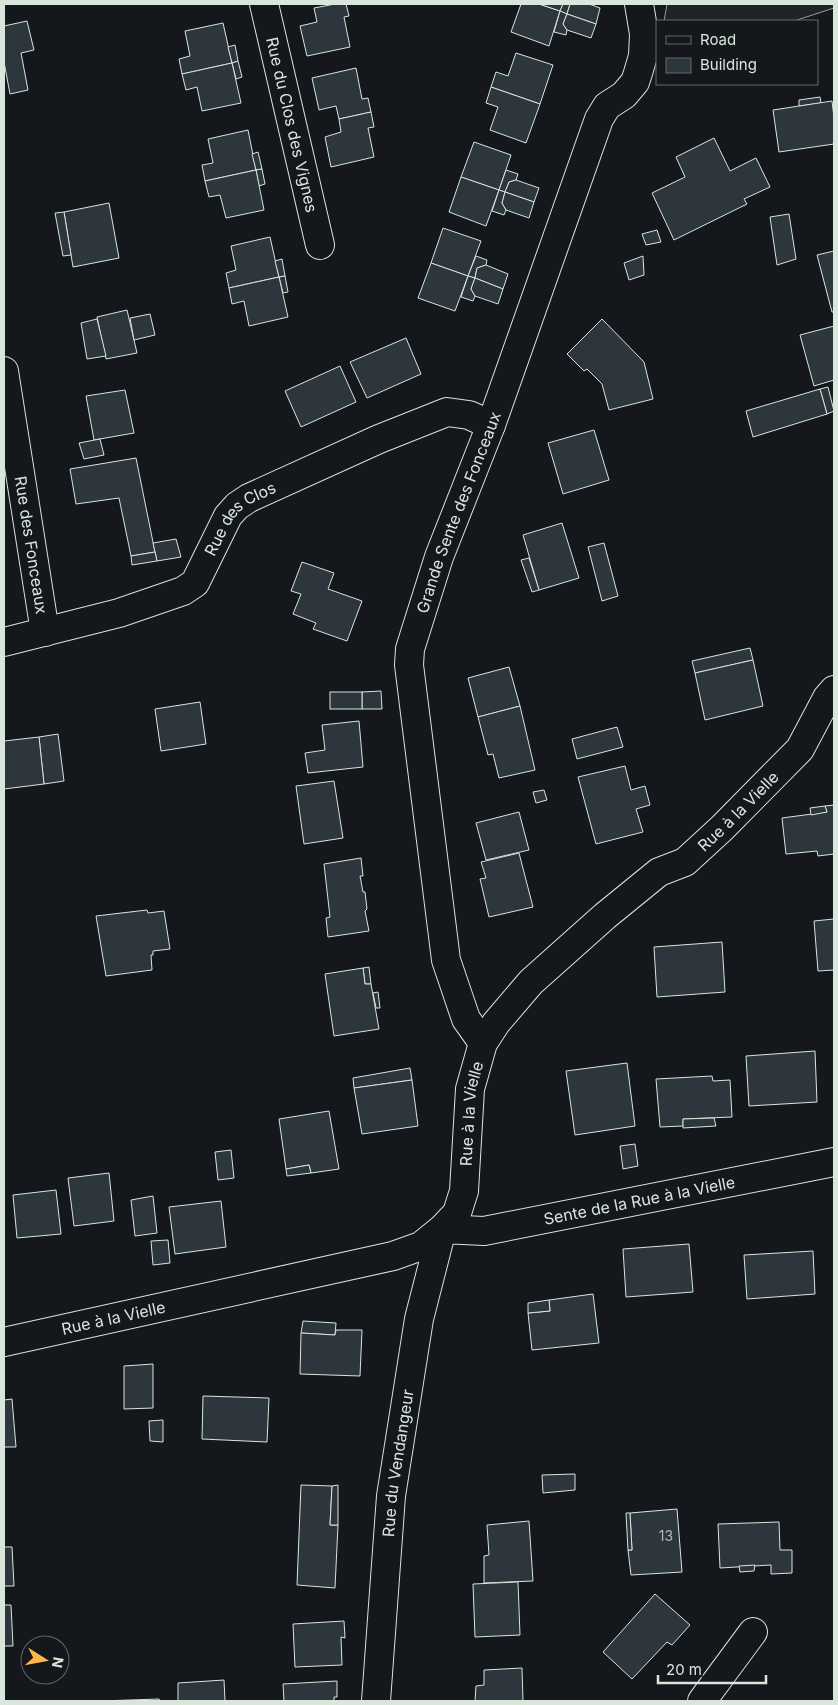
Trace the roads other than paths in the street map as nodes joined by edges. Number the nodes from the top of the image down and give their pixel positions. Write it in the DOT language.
graph roads {
  1 [pos="264,4"];
  2 [pos="639,4"];
  3 [pos="320,245"];
  4 [pos="4,371"];
  5 [pos="491,424"];
  6 [pos="45,632"];
  7 [pos="4,642"];
  8 [pos="834,690"];
  9 [pos="483,1043"];
  10 [pos="834,1162"];
  11 [pos="442,1229"];
  12 [pos="4,1342"];
  13 [pos="753,1632"];
  14 [pos="376,1701"];
  15 [pos="702,1701"];
  1 -- 3 [label="street, Rue du Clos des Vignes"];
  2 -- 5 [label="street, Grande Sente des Fonceaux"];
  4 -- 6 [label="street, Rue des Fonceaux"];
  5 -- 6 [label="street, Rue des Clos"];
  5 -- 9 [label="street, Grande Sente des Fonceaux"];
  6 -- 7 [label="street, Rue des Clos"];
  8 -- 9 [label="street, Rue à la Vielle"];
  9 -- 11 [label="street, Rue à la Vielle"];
  10 -- 11 [label="street, Sente de la Rue à la Vielle"];
  11 -- 12 [label="street, Rue à la Vielle"];
  11 -- 14 [label="street, Rue du Vendangeur"];
  13 -- 15 [label="street"];
}
